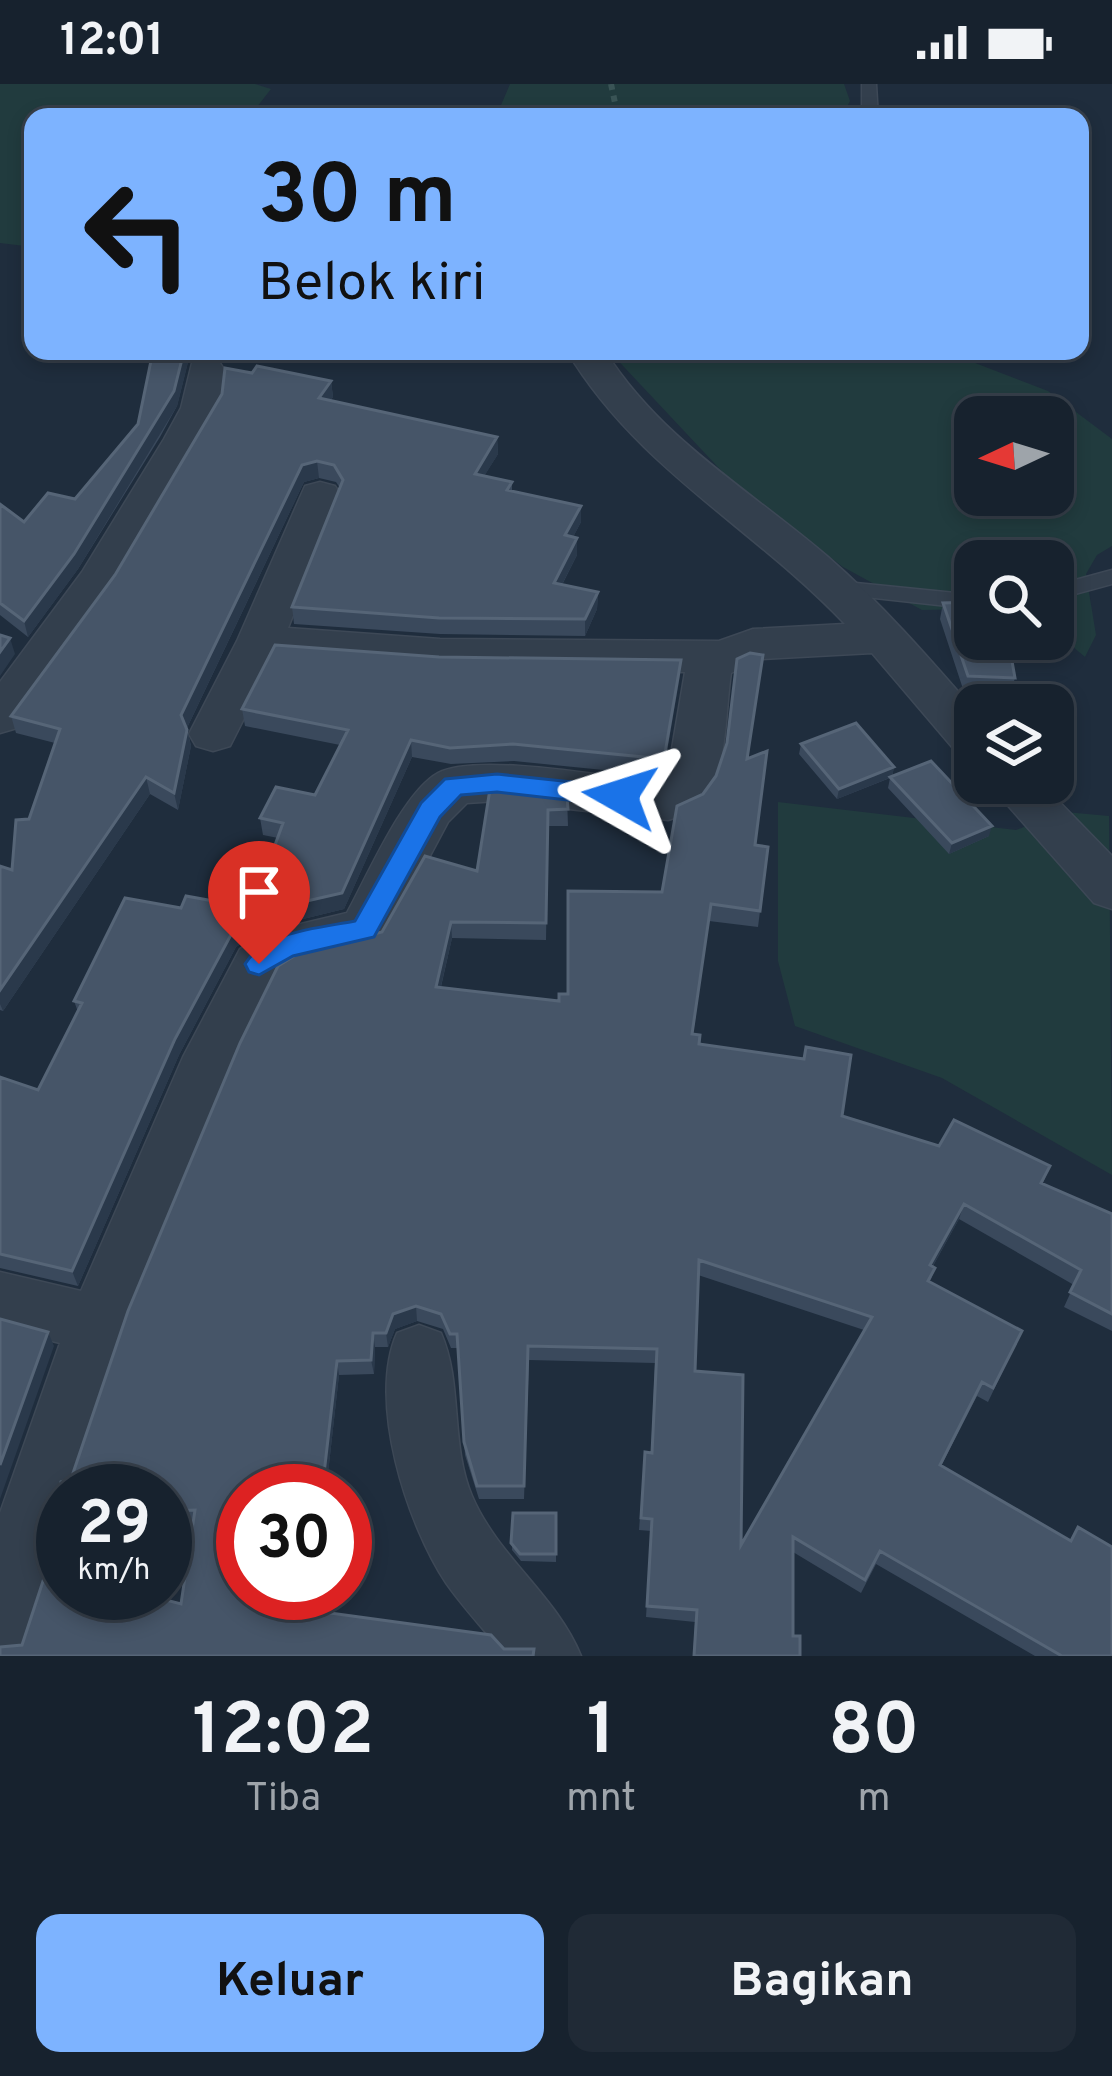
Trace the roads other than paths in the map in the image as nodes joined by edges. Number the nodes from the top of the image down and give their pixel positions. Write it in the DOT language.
graph roads {
  1 [pos="590,360"];
  2 [pos="206,371"];
  3 [pos="320,495"];
  4 [pos="1112,577"];
  5 [pos="1074,587"];
  6 [pos="836,588"];
  7 [pos="954,600"];
  8 [pos="884,637"];
  9 [pos="260,641"];
  10 [pos="721,657"];
  11 [pos="0,716"];
  12 [pos="954,718"];
  13 [pos="213,734"];
  14 [pos="1032,804"];
  15 [pos="1112,889"];
  16 [pos="0,1300"];
  17 [pos="98,1324"];
  18 [pos="419,1354"];
  19 [pos="0,1630"];
  20 [pos="546,1656"];
  1 -- 6 [label="street"];
  2 -- 11 [label="street"];
  3 -- 9 [label="street"];
  4 -- 5 [label="lane"];
  6 -- 7 [label="lane"];
  6 -- 8 [label="street"];
  8 -- 10 [label="street"];
  8 -- 12 [label="street"];
  9 -- 10 [label="street"];
  9 -- 13 [label="street"];
  10 -- 17 [label="street"];
  14 -- 15 [label="street"];
  16 -- 17 [label="street"];
  17 -- 19 [label="street"];
  18 -- 20 [label="street"];
}
